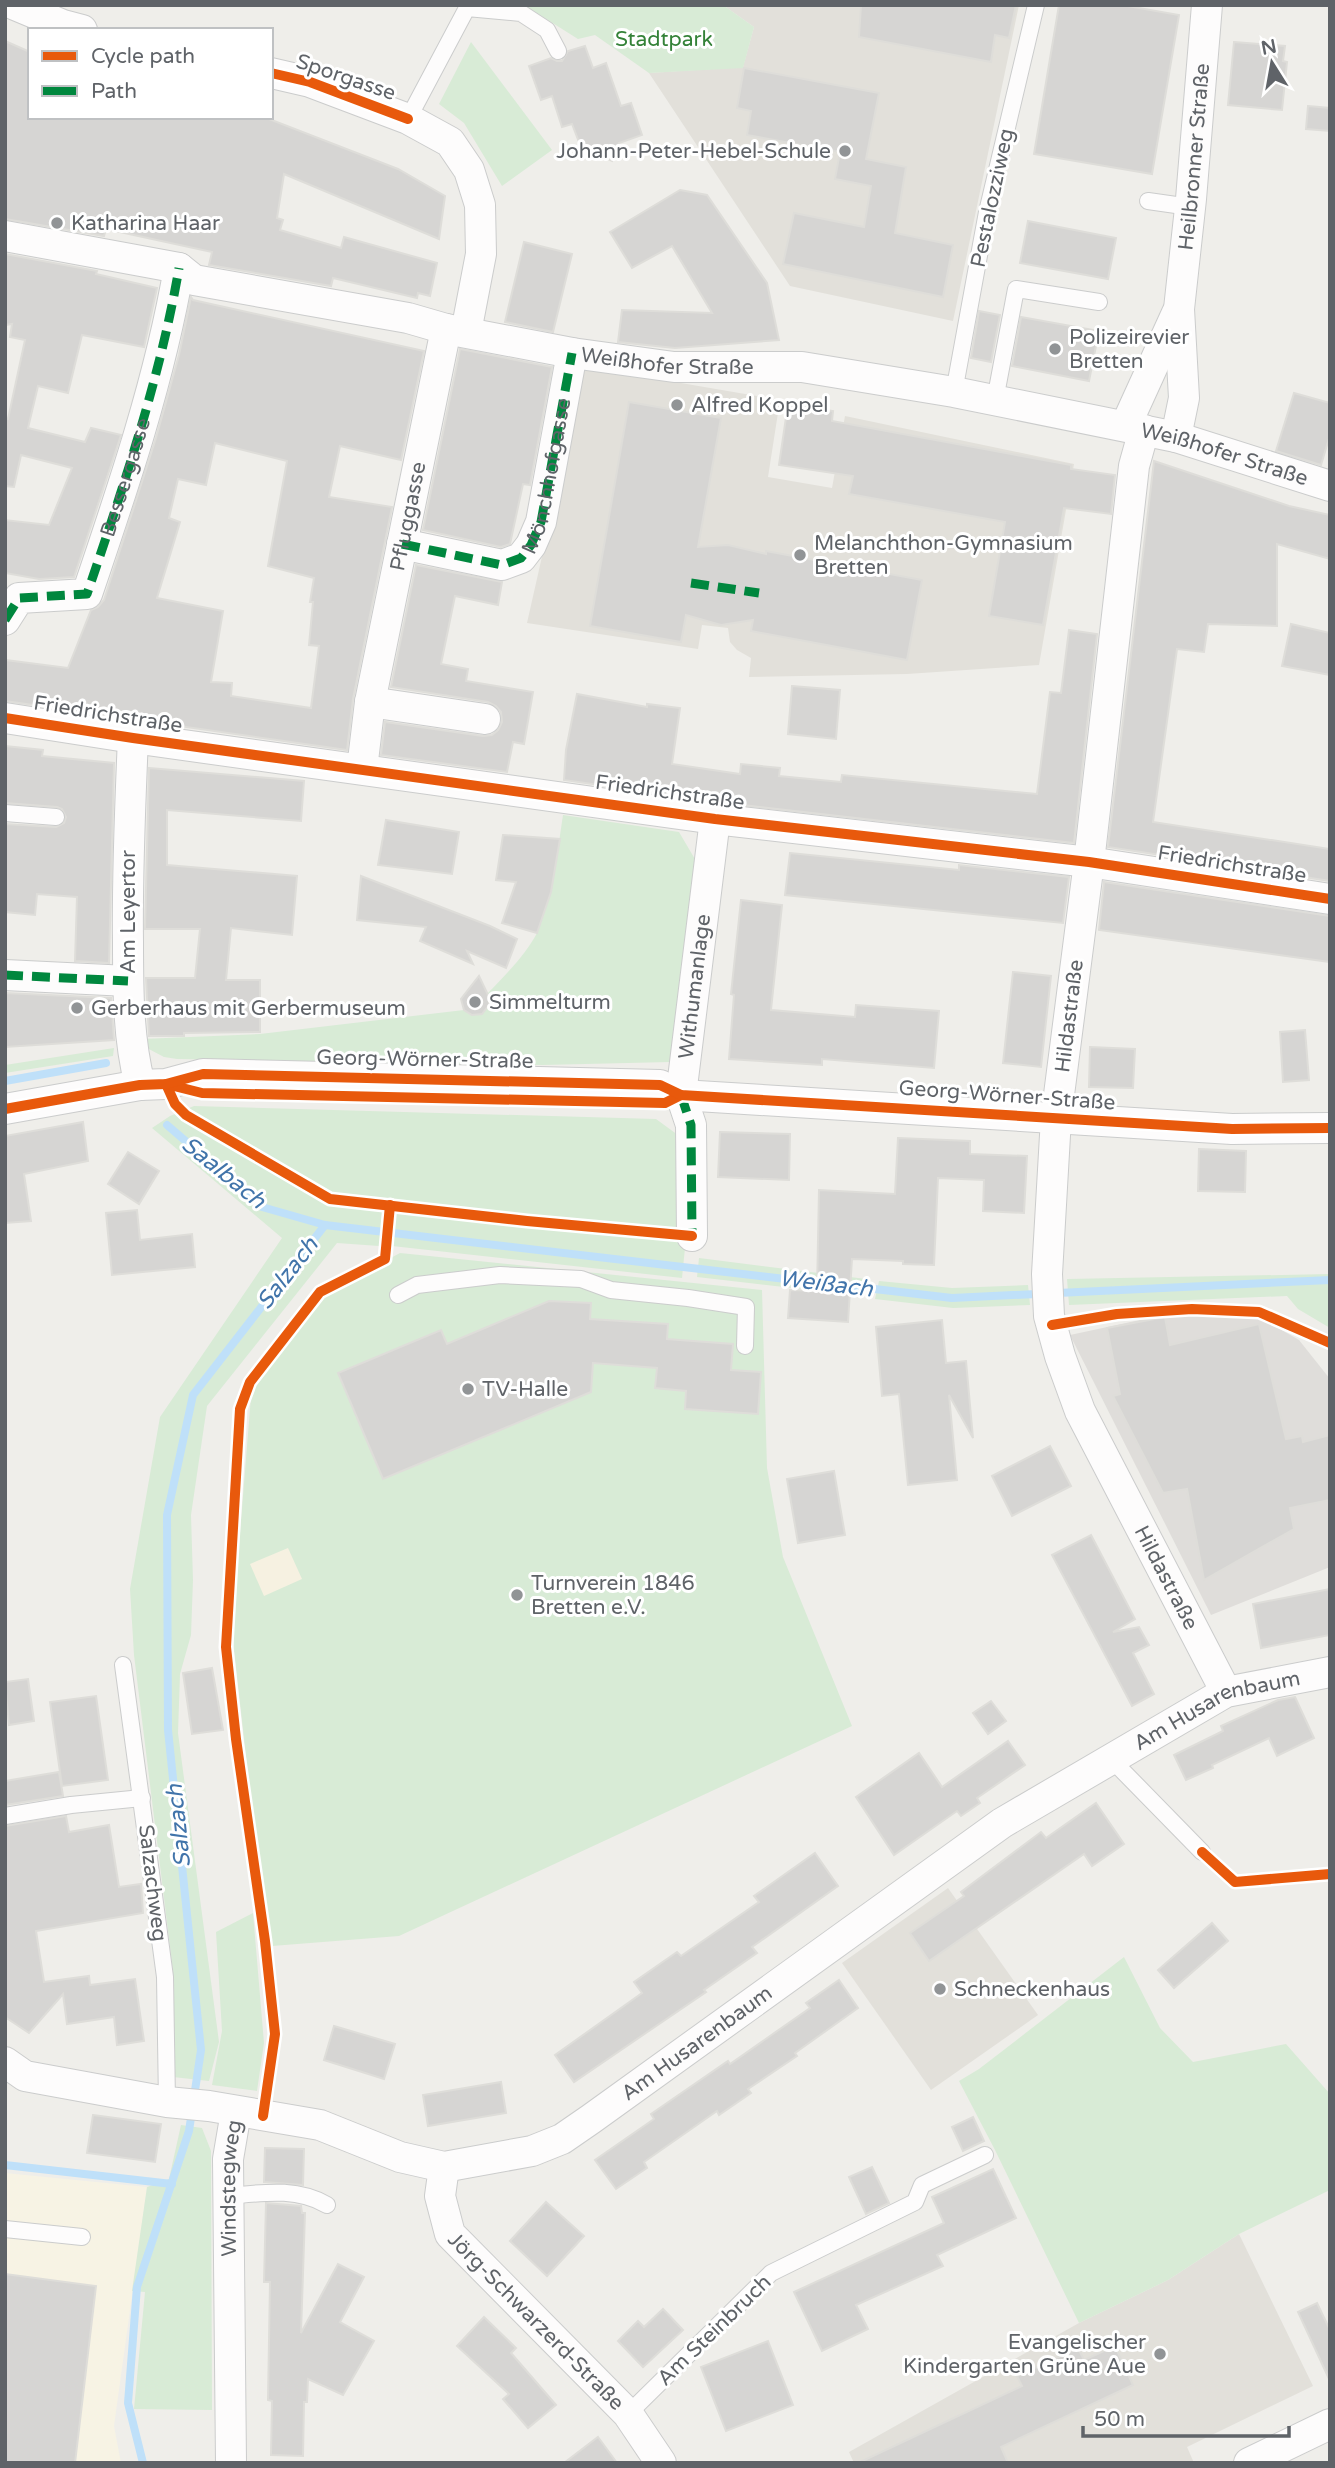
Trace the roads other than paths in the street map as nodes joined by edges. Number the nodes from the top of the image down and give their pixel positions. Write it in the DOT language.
graph roads {
  1 [pos="15,5"];
  2 [pos="1036,5"];
  3 [pos="1207,5"];
  4 [pos="74,28"];
  5 [pos="558,51"];
  6 [pos="273,73"];
  7 [pos="408,119"];
  8 [pos="1148,201"];
  9 [pos="1190,207"];
  10 [pos="5,236"];
  11 [pos="179,268"];
  12 [pos="1099,302"];
  13 [pos="1179,309"];
  14 [pos="456,330"];
  15 [pos="572,353"];
  16 [pos="954,392"];
  17 [pos="995,400"];
  18 [pos="1135,428"];
  19 [pos="1176,437"];
  20 [pos="1328,480"];
  21 [pos="408,538"];
  22 [pos="5,620"];
  23 [pos="370,702"];
  24 [pos="5,718"];
  25 [pos="485,719"];
  26 [pos="133,738"];
  27 [pos="362,769"];
  28 [pos="5,813"];
  29 [pos="56,817"];
  30 [pos="715,818"];
  31 [pos="1089,862"];
  32 [pos="1330,899"];
  33 [pos="5,975"];
  34 [pos="128,981"];
  35 [pos="153,1085"];
  36 [pos="681,1095"];
  37 [pos="5,1109"];
  38 [pos="1056,1118"];
  39 [pos="1330,1128"];
  40 [pos="692,1236"];
  41 [pos="398,1295"];
  42 [pos="745,1346"];
  43 [pos="123,1665"];
  44 [pos="1330,1672"];
  45 [pos="1226,1692"];
  46 [pos="1111,1759"];
  47 [pos="142,1798"];
  48 [pos="5,1816"];
  49 [pos="1202,1852"];
  50 [pos="5,2062"];
  51 [pos="171,2102"];
  52 [pos="222,2109"];
  53 [pos="985,2155"];
  54 [pos="444,2167"];
  55 [pos="228,2196"];
  56 [pos="327,2205"];
  57 [pos="5,2229"];
  58 [pos="82,2237"];
  59 [pos="628,2414"];
  60 [pos="1330,2424"];
  61 [pos="231,2463"];
  62 [pos="661,2463"];
  63 [pos="1249,2463"];
  1 -- 4 [label="street"];
  2 -- 16 [label="lane, Pestalozziweg"];
  3 -- 9 [label="street, Heilbronner Straße"];
  5 -- 7 [label="lane"];
  6 -- 7 [label="street, Sporgasse"];
  7 -- 14 [label="street, Sporgasse"];
  8 -- 9 [label="lane"];
  9 -- 13 [label="street, Heilbronner Straße"];
  10 -- 11 [label="street, Weißhofer Straße"];
  11 -- 14 [label="street, Weißhofer Straße"];
  11 -- 22 [label="street, Bessergasse"];
  12 -- 17 [label="lane"];
  13 -- 18 [label="street, Heilbronner Straße"];
  13 -- 19 [label="street, Heilbronner Straße"];
  14 -- 15 [label="street, Weißhofer Straße"];
  14 -- 21 [label="street, Pfluggasse"];
  15 -- 16 [label="street, Weißhofer Straße"];
  15 -- 21 [label="street, Mönchhofgasse"];
  16 -- 17 [label="street, Weißhofer Straße"];
  17 -- 18 [label="street, Weißhofer Straße"];
  18 -- 19 [label="street, Weißhofer Straße"];
  18 -- 31 [label="street, Hildastraße"];
  19 -- 20 [label="street, Weißhofer Straße"];
  21 -- 23 [label="street, Pfluggasse"];
  23 -- 25 [label="street"];
  23 -- 27 [label="street, Pfluggasse"];
  24 -- 26 [label="street, Friedrichstraße"];
  26 -- 27 [label="street, Friedrichstraße"];
  26 -- 34 [label="street, Am Leyertor"];
  27 -- 30 [label="street, Friedrichstraße"];
  28 -- 29 [label="lane"];
  30 -- 31 [label="street, Friedrichstraße"];
  30 -- 36 [label="street, Withumanlage"];
  31 -- 32 [label="street, Friedrichstraße"];
  31 -- 38 [label="street, Hildastraße"];
  33 -- 34 [label="street"];
  34 -- 35 [label="street, Am Leyertor"];
  35 -- 36 [label="street, Georg-Wörner-Straße"];
  35 -- 37 [label="street, Georg-Wörner-Straße"];
  36 -- 38 [label="street, Georg-Wörner-Straße"];
  36 -- 40 [label="street, Withumanlage"];
  38 -- 39 [label="street, Georg-Wörner-Straße"];
  38 -- 45 [label="street, Hildastraße"];
  41 -- 42 [label="lane"];
  43 -- 47 [label="lane, Salzachweg"];
  44 -- 45 [label="street, Am Husarenbaum"];
  45 -- 46 [label="street, Am Husarenbaum"];
  46 -- 49 [label="lane, Am Husarenbaum"];
  46 -- 54 [label="street, Am Husarenbaum"];
  47 -- 48 [label="lane"];
  47 -- 51 [label="lane, Salzachweg"];
  50 -- 51 [label="street, Windstegweg"];
  51 -- 52 [label="street, Windstegweg"];
  52 -- 54 [label="street, Am Husarenbaum"];
  52 -- 55 [label="street, Windstegweg"];
  53 -- 59 [label="lane, Am Steinbruch"];
  54 -- 59 [label="street, Jörg-Schwarzerd-Straße"];
  55 -- 56 [label="lane"];
  55 -- 61 [label="street, Windstegweg"];
  57 -- 58 [label="lane"];
  59 -- 62 [label="street, Jörg-Schwarzerd-Straße"];
  60 -- 63 [label="street"];
}
